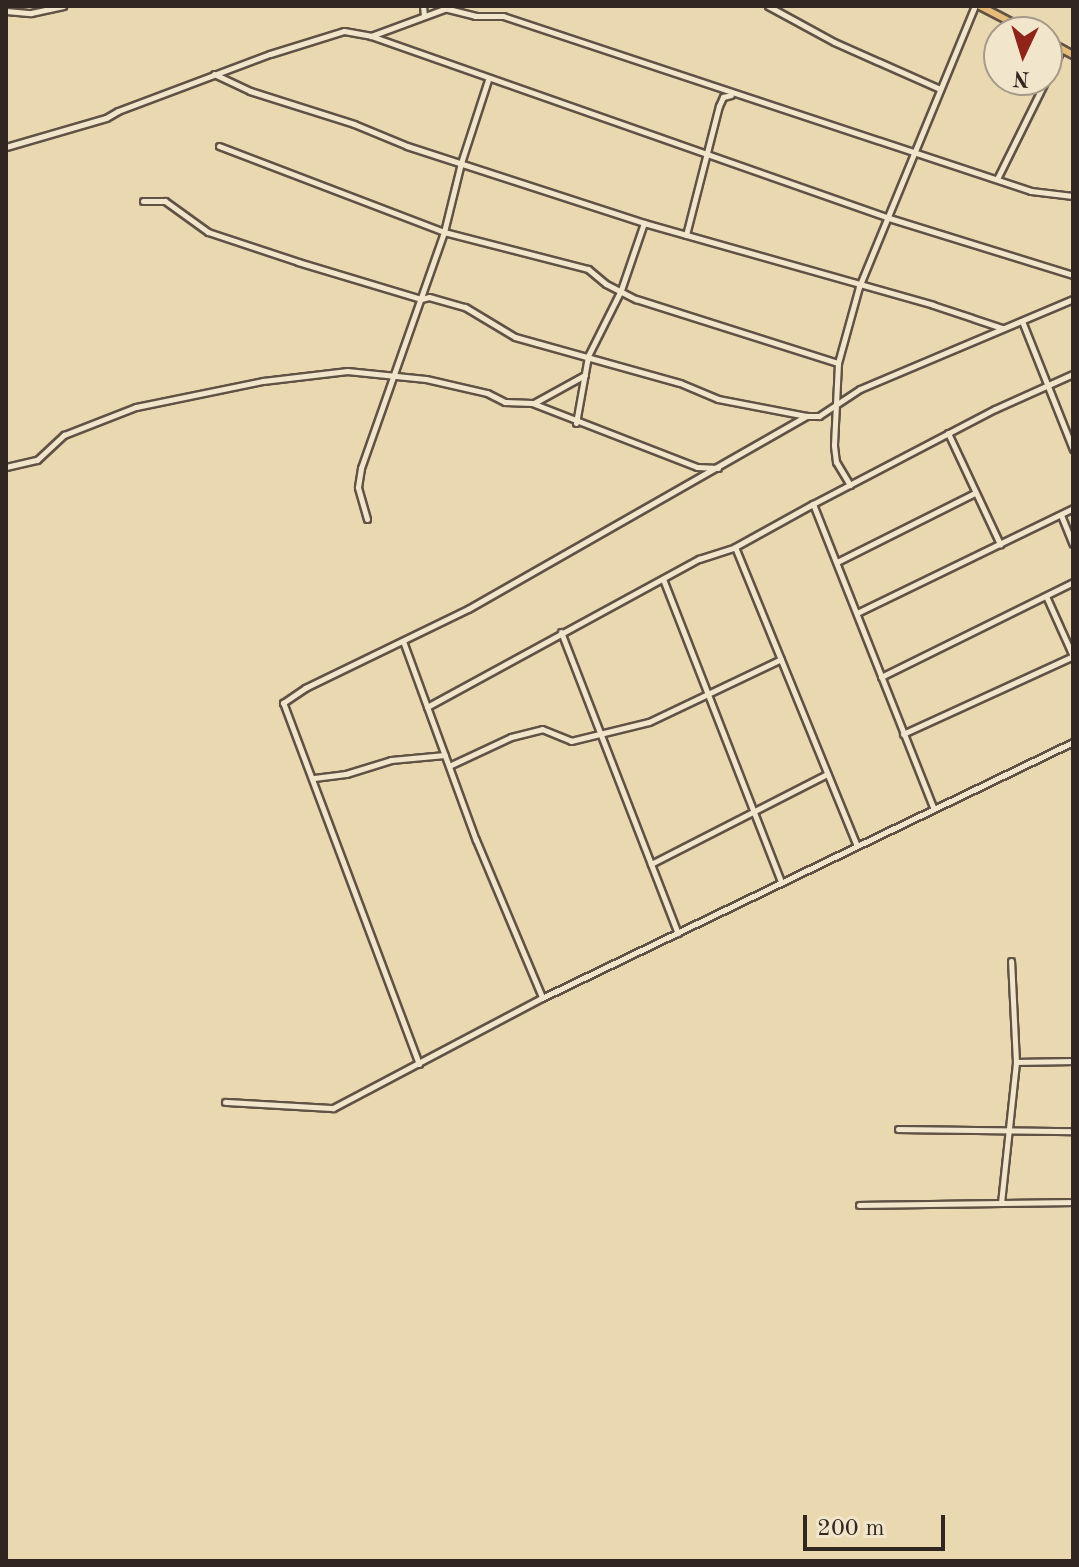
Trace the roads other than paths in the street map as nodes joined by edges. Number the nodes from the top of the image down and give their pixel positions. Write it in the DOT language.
graph roads {
  1 [pos="63,6"];
  2 [pos="423,6"];
  3 [pos="452,6"];
  4 [pos="768,6"];
  5 [pos="978,6"];
  6 [pos="444,8"];
  7 [pos="6,11"];
  8 [pos="424,16"];
  9 [pos="998,16"];
  10 [pos="371,36"];
  11 [pos="214,74"];
  12 [pos="488,80"];
  13 [pos="940,89"];
  14 [pos="732,94"];
  15 [pos="1038,96"];
  16 [pos="219,146"];
  17 [pos="6,147"];
  18 [pos="913,153"];
  19 [pos="709,156"];
  20 [pos="461,163"];
  21 [pos="997,179"];
  22 [pos="1073,196"];
  23 [pos="143,201"];
  24 [pos="889,218"];
  25 [pos="644,223"];
  26 [pos="444,232"];
  27 [pos="686,235"];
  28 [pos="1073,275"];
  29 [pos="859,287"];
  30 [pos="621,290"];
  31 [pos="421,299"];
  32 [pos="1073,299"];
  33 [pos="1022,321"];
  34 [pos="1003,329"];
  35 [pos="588,356"];
  36 [pos="838,363"];
  37 [pos="1073,374"];
  38 [pos="585,375"];
  39 [pos="393,376"];
  40 [pos="1047,386"];
  41 [pos="532,403"];
  42 [pos="835,405"];
  43 [pos="807,416"];
  44 [pos="576,423"];
  45 [pos="948,433"];
  46 [pos="1073,449"];
  47 [pos="6,467"];
  48 [pos="721,468"];
  49 [pos="850,485"];
  50 [pos="975,493"];
  51 [pos="813,504"];
  52 [pos="1073,508"];
  53 [pos="1061,515"];
  54 [pos="367,519"];
  55 [pos="1000,544"];
  56 [pos="1073,544"];
  57 [pos="735,547"];
  58 [pos="837,562"];
  59 [pos="663,579"];
  60 [pos="1073,582"];
  61 [pos="1045,596"];
  62 [pos="857,613"];
  63 [pos="561,632"];
  64 [pos="403,641"];
  65 [pos="1073,656"];
  66 [pos="781,659"];
  67 [pos="881,677"];
  68 [pos="708,692"];
  69 [pos="427,707"];
  70 [pos="903,734"];
  71 [pos="601,736"];
  72 [pos="1073,742"];
  73 [pos="445,755"];
  74 [pos="449,766"];
  75 [pos="827,774"];
  76 [pos="314,778"];
  77 [pos="933,807"];
  78 [pos="754,812"];
  79 [pos="856,844"];
  80 [pos="651,864"];
  81 [pos="781,881"];
  82 [pos="678,933"];
  83 [pos="1011,961"];
  84 [pos="542,998"];
  85 [pos="1073,1061"];
  86 [pos="1016,1062"];
  87 [pos="419,1064"];
  88 [pos="225,1102"];
  89 [pos="898,1129"];
  90 [pos="1010,1131"];
  91 [pos="1073,1131"];
  92 [pos="1073,1202"];
  93 [pos="1001,1203"];
  94 [pos="859,1205"];
  1 -- 7 [label="street"];
  2 -- 8 [label="street"];
  3 -- 6 [label="street"];
  4 -- 13 [label="street"];
  5 -- 9 [label="main road"];
  5 -- 13 [label="street"];
  6 -- 8 [label="street"];
  6 -- 14 [label="street"];
  8 -- 10 [label="street"];
  10 -- 11 [label="street"];
  10 -- 12 [label="street"];
  11 -- 17 [label="street"];
  11 -- 20 [label="street"];
  12 -- 19 [label="street"];
  12 -- 20 [label="street"];
  13 -- 18 [label="street"];
  14 -- 18 [label="street"];
  14 -- 19 [label="street"];
  15 -- 21 [label="street"];
  16 -- 26 [label="street"];
  18 -- 21 [label="street"];
  18 -- 24 [label="street"];
  19 -- 24 [label="street"];
  19 -- 27 [label="street"];
  20 -- 25 [label="street"];
  20 -- 26 [label="street"];
  21 -- 22 [label="street"];
  23 -- 31 [label="street"];
  24 -- 28 [label="street"];
  24 -- 29 [label="street"];
  25 -- 27 [label="street"];
  25 -- 30 [label="street"];
  26 -- 30 [label="street"];
  26 -- 31 [label="street"];
  27 -- 29 [label="street"];
  29 -- 34 [label="street"];
  29 -- 36 [label="street"];
  30 -- 35 [label="street"];
  30 -- 36 [label="street"];
  31 -- 35 [label="street"];
  31 -- 39 [label="street"];
  32 -- 33 [label="street"];
  33 -- 34 [label="street"];
  33 -- 40 [label="street"];
  34 -- 42 [label="street"];
  35 -- 38 [label="street"];
  35 -- 43 [label="street"];
  36 -- 42 [label="street"];
  37 -- 40 [label="street"];
  38 -- 41 [label="street"];
  38 -- 44 [label="street"];
  39 -- 41 [label="street"];
  39 -- 47 [label="street"];
  39 -- 54 [label="street"];
  40 -- 45 [label="street"];
  40 -- 46 [label="street"];
  41 -- 44 [label="street"];
  42 -- 43 [label="street"];
  42 -- 49 [label="street"];
  43 -- 48 [label="street"];
  44 -- 48 [label="street"];
  45 -- 49 [label="street"];
  45 -- 50 [label="street"];
  48 -- 64 [label="street"];
  49 -- 51 [label="street"];
  50 -- 55 [label="street"];
  50 -- 58 [label="street"];
  51 -- 57 [label="street"];
  51 -- 58 [label="street"];
  52 -- 53 [label="street"];
  53 -- 55 [label="street"];
  53 -- 56 [label="street"];
  55 -- 62 [label="street"];
  57 -- 59 [label="street"];
  57 -- 66 [label="street"];
  58 -- 62 [label="street"];
  59 -- 63 [label="street"];
  59 -- 68 [label="street"];
  60 -- 61 [label="street"];
  61 -- 65 [label="street"];
  61 -- 67 [label="street"];
  62 -- 67 [label="street"];
  63 -- 69 [label="street"];
  63 -- 71 [label="street"];
  64 -- 69 [label="street"];
  64 -- 76 [label="street"];
  65 -- 70 [label="street"];
  66 -- 68 [label="street"];
  66 -- 75 [label="street"];
  67 -- 70 [label="street"];
  68 -- 71 [label="street"];
  68 -- 78 [label="street"];
  69 -- 73 [label="street"];
  70 -- 77 [label="street"];
  71 -- 74 [label="street"];
  71 -- 80 [label="street"];
  72 -- 77 [label="street"];
  73 -- 74 [label="street"];
  73 -- 76 [label="street"];
  74 -- 84 [label="street"];
  75 -- 78 [label="street"];
  75 -- 79 [label="street"];
  76 -- 87 [label="street"];
  77 -- 79 [label="street"];
  78 -- 80 [label="street"];
  78 -- 81 [label="street"];
  79 -- 81 [label="street"];
  80 -- 82 [label="street"];
  81 -- 82 [label="street"];
  82 -- 84 [label="street"];
  83 -- 86 [label="street"];
  84 -- 87 [label="street"];
  85 -- 86 [label="street"];
  86 -- 90 [label="street"];
  87 -- 88 [label="street"];
  89 -- 90 [label="street"];
  90 -- 91 [label="street"];
  90 -- 93 [label="street"];
  92 -- 93 [label="street"];
  93 -- 94 [label="street"];
}
